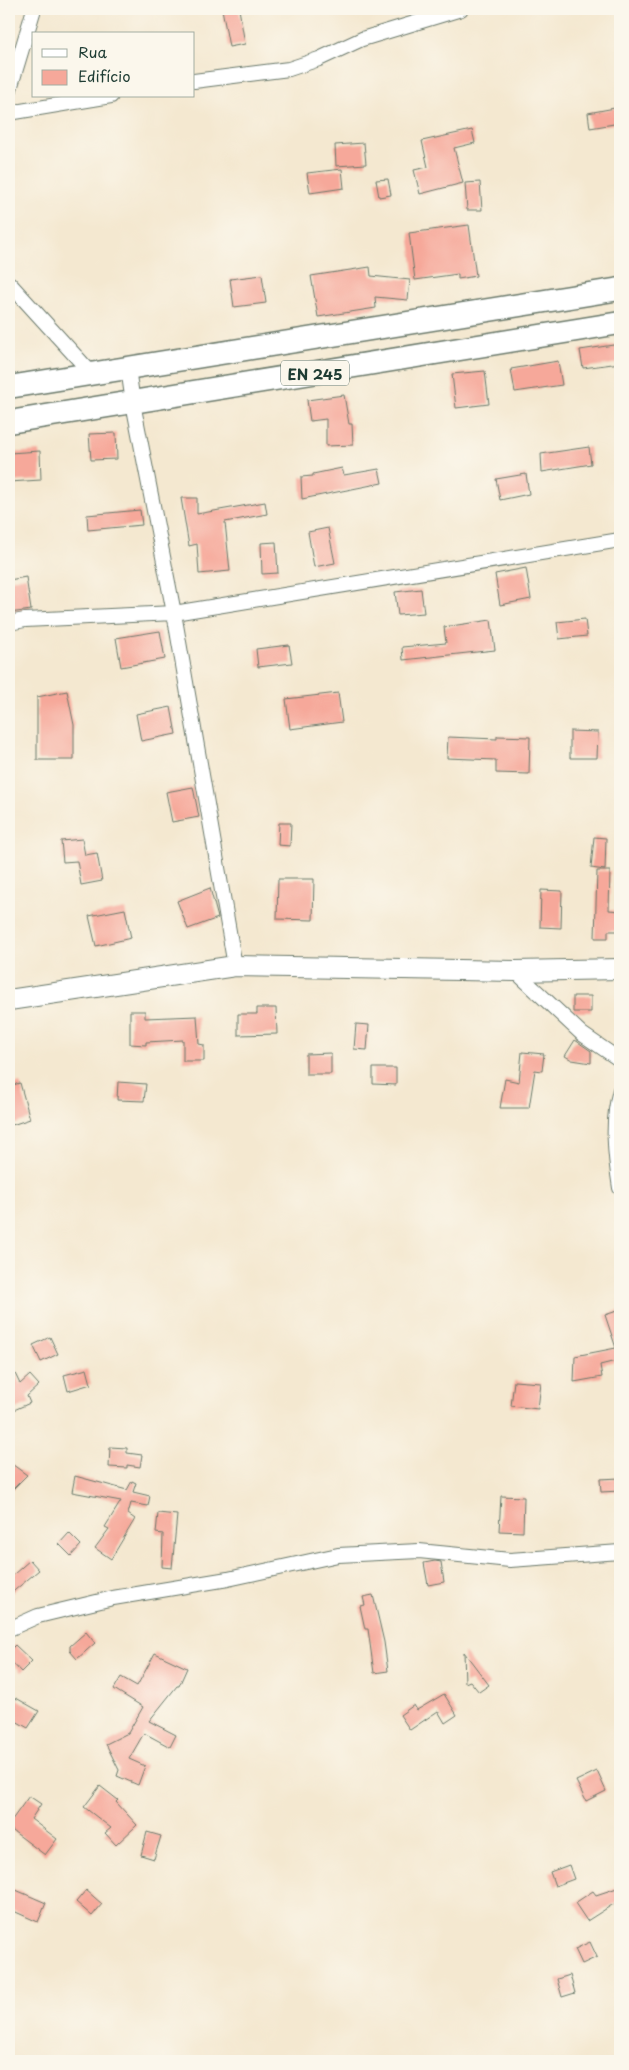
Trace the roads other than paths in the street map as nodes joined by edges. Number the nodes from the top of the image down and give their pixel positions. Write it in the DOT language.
graph roads {
  1 [pos="34,9"];
  2 [pos="461,9"];
  3 [pos="439,12"];
  4 [pos="195,81"];
  5 [pos="9,92"];
  6 [pos="98,98"];
  7 [pos="9,113"];
  8 [pos="9,283"];
  9 [pos="620,289"];
  10 [pos="620,323"];
  11 [pos="128,368"];
  12 [pos="92,374"];
  13 [pos="9,387"];
  14 [pos="133,403"];
  15 [pos="9,422"];
  16 [pos="620,540"];
  17 [pos="174,613"];
  18 [pos="9,623"];
  19 [pos="235,966"];
  20 [pos="620,969"];
  21 [pos="515,971"];
  22 [pos="9,1000"];
  23 [pos="620,1060"];
  24 [pos="620,1090"];
  25 [pos="620,1188"];
  26 [pos="620,1552"];
  27 [pos="9,1629"];
  1 -- 5 [label="street"];
  2 -- 3 [label="street"];
  3 -- 4 [label="street"];
  6 -- 7 [label="street"];
  8 -- 12 [label="street"];
  9 -- 11 [label="main road, EN 245"];
  10 -- 14 [label="main road, EN 245"];
  11 -- 12 [label="main road, EN 245"];
  11 -- 14 [label="street"];
  12 -- 13 [label="main road, EN 245"];
  14 -- 15 [label="main road, EN 245"];
  14 -- 17 [label="street"];
  16 -- 17 [label="street"];
  17 -- 18 [label="street"];
  17 -- 19 [label="street"];
  19 -- 21 [label="main road"];
  19 -- 22 [label="main road"];
  20 -- 21 [label="main road"];
  21 -- 23 [label="street"];
  24 -- 25 [label="street"];
  26 -- 27 [label="street"];
}
